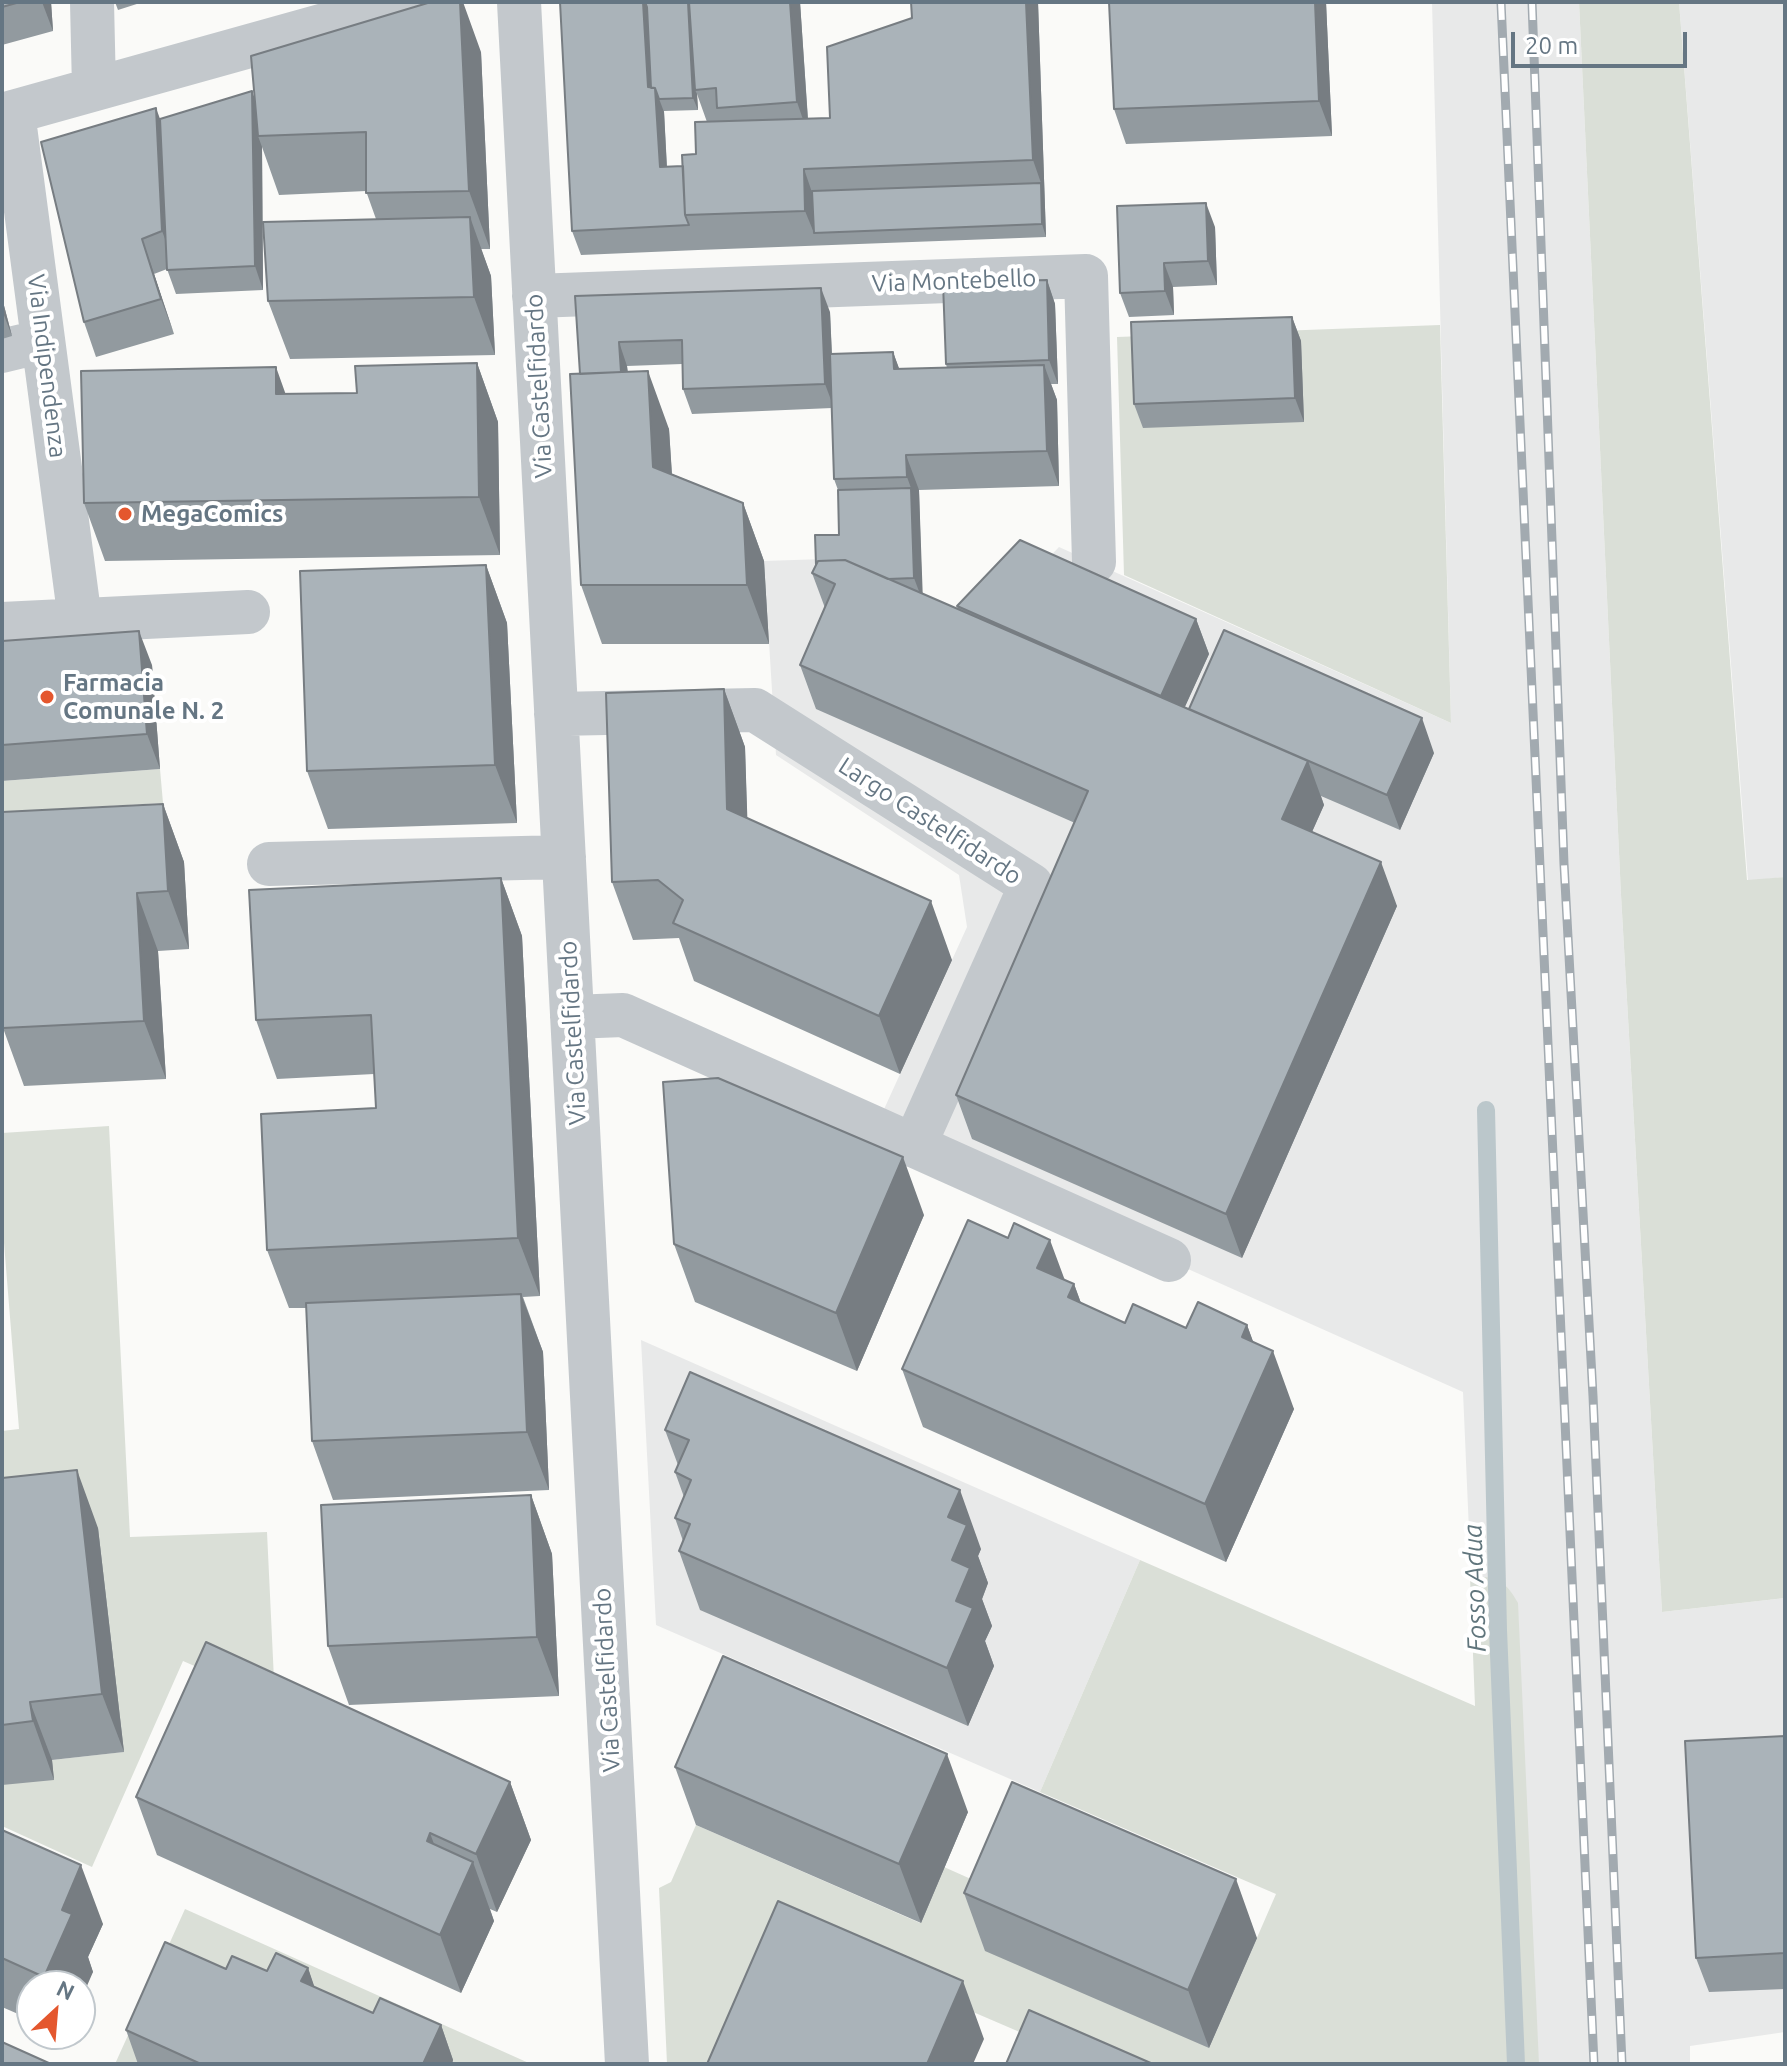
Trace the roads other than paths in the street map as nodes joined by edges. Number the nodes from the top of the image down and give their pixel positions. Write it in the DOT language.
graph roads {
  1 [pos="92,2"];
  2 [pos="407,2"];
  3 [pos="519,2"];
  4 [pos="94,89"];
  5 [pos="8,113"];
  6 [pos="534,296"];
  7 [pos="23,346"];
  8 [pos="98,407"];
  9 [pos="52,408"];
  10 [pos="1094,562"];
  11 [pos="248,612"];
  12 [pos="80,620"];
  13 [pos="2,624"];
  14 [pos="556,714"];
  15 [pos="564,857"];
  16 [pos="269,864"];
  17 [pos="572,1017"];
  18 [pos="914,1146"];
  19 [pos="1169,1260"];
  20 [pos="627,2064"];
  1 -- 4 [label="street"];
  2 -- 4 [label="street, Via Indipendenza"];
  3 -- 6 [label="street, Via Castelfidardo"];
  4 -- 5 [label="street, Via Indipendenza"];
  5 -- 7 [label="street, Via Indipendenza"];
  6 -- 10 [label="street, Via Montebello"];
  6 -- 14 [label="street, Via Castelfidardo"];
  7 -- 9 [label="street, Via Indipendenza"];
  8 -- 9 [label="street"];
  9 -- 12 [label="street, Via Indipendenza"];
  11 -- 12 [label="street"];
  12 -- 13 [label="street"];
  14 -- 15 [label="street, Via Castelfidardo"];
  14 -- 18 [label="street, Largo Castelfidardo"];
  15 -- 16 [label="street"];
  15 -- 17 [label="street, Via Castelfidardo"];
  17 -- 18 [label="street"];
  17 -- 20 [label="street, Via Castelfidardo"];
  18 -- 19 [label="street"];
}
